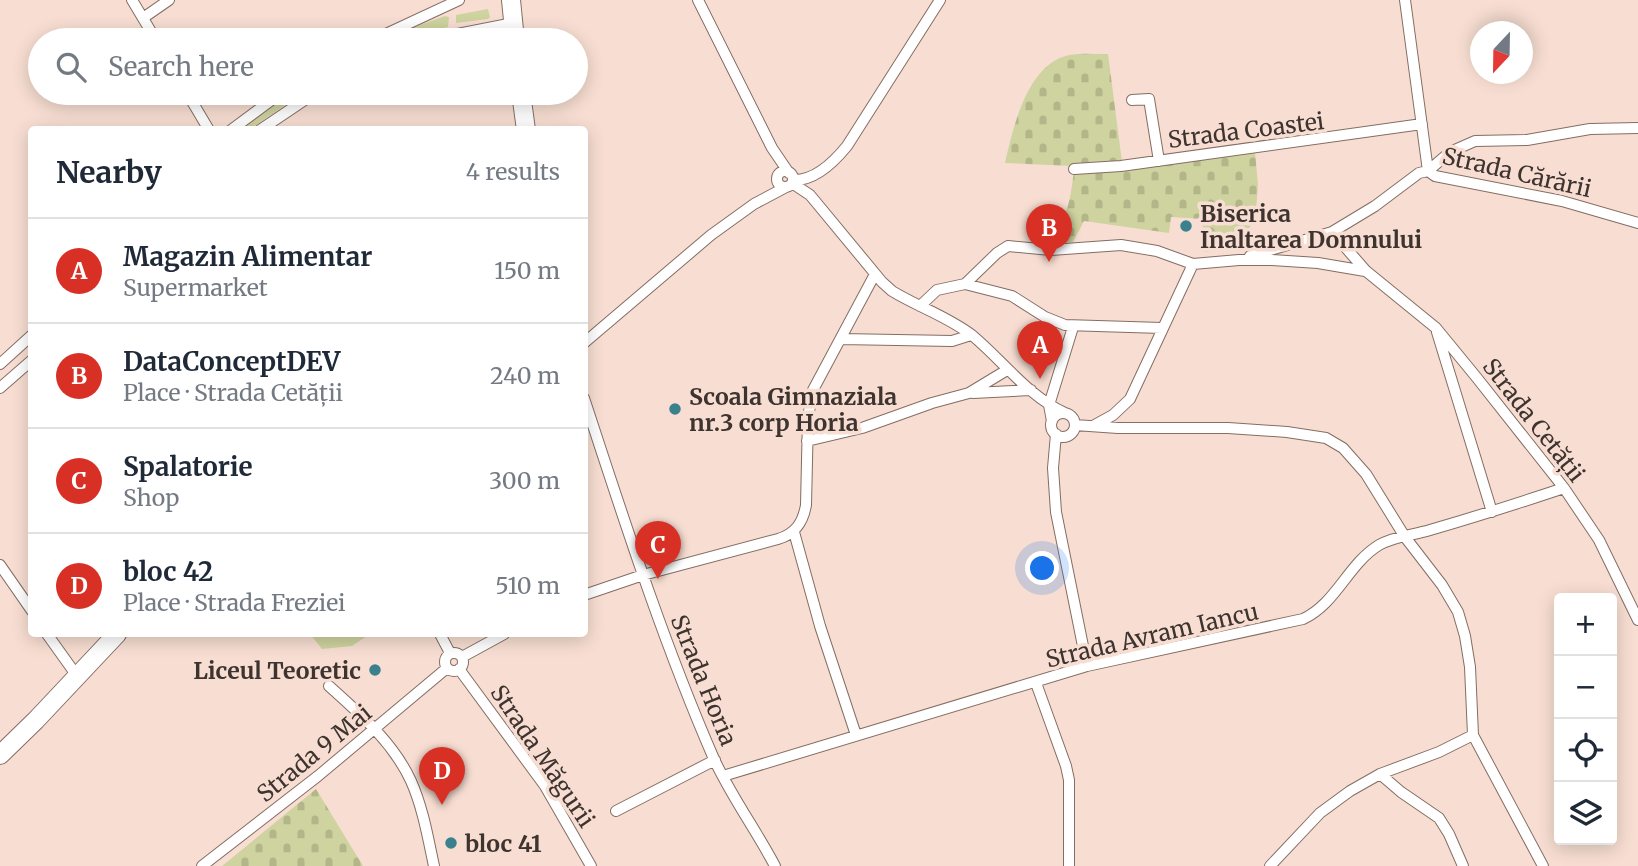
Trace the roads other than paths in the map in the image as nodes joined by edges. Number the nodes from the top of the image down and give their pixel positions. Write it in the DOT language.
graph roads {
  1 [pos="132,0"];
  2 [pos="169,0"];
  3 [pos="459,0"];
  4 [pos="511,0"];
  5 [pos="698,0"];
  6 [pos="940,0"];
  7 [pos="1405,0"];
  8 [pos="143,18"];
  9 [pos="401,27"];
  10 [pos="149,28"];
  11 [pos="514,28"];
  12 [pos="1132,100"];
  13 [pos="194,105"];
  14 [pos="265,105"];
  15 [pos="297,105"];
  16 [pos="523,105"];
  17 [pos="1422,124"];
  18 [pos="207,126"];
  19 [pos="236,126"];
  20 [pos="266,126"];
  21 [pos="525,126"];
  22 [pos="1638,128"];
  23 [pos="1158,160"];
  24 [pos="1074,169"];
  25 [pos="1428,171"];
  26 [pos="786,179"];
  27 [pos="1638,223"];
  28 [pos="1332,232"];
  29 [pos="1239,260"];
  30 [pos="1193,264"];
  31 [pos="1366,271"];
  32 [pos="876,274"];
  33 [pos="965,284"];
  34 [pos="920,306"];
  35 [pos="1073,327"];
  36 [pos="1162,327"];
  37 [pos="1436,328"];
  38 [pos="971,335"];
  39 [pos="28,339"];
  40 [pos="588,339"];
  41 [pos="841,339"];
  42 [pos="0,364"];
  43 [pos="28,364"];
  44 [pos="1007,370"];
  45 [pos="0,388"];
  46 [pos="1031,390"];
  47 [pos="969,393"];
  48 [pos="1049,405"];
  49 [pos="588,410"];
  50 [pos="1065,413"];
  51 [pos="1052,421"];
  52 [pos="1075,425"];
  53 [pos="1093,426"];
  54 [pos="1056,435"];
  55 [pos="807,440"];
  56 [pos="1564,488"];
  57 [pos="1492,512"];
  58 [pos="794,532"];
  59 [pos="1405,537"];
  60 [pos="0,565"];
  61 [pos="642,575"];
  62 [pos="588,594"];
  63 [pos="1633,595"];
  64 [pos="28,605"];
  65 [pos="1638,620"];
  66 [pos="49,637"];
  67 [pos="114,637"];
  68 [pos="442,637"];
  69 [pos="499,637"];
  70 [pos="450,653"];
  71 [pos="462,657"];
  72 [pos="1087,666"];
  73 [pos="447,668"];
  74 [pos="459,669"];
  75 [pos="77,676"];
  76 [pos="1036,683"];
  77 [pos="329,686"];
  78 [pos="375,728"];
  79 [pos="856,735"];
  80 [pos="1473,735"];
  81 [pos="0,755"];
  82 [pos="715,760"];
  83 [pos="1380,774"];
  84 [pos="723,776"];
  85 [pos="616,811"];
  86 [pos="202,866"];
  87 [pos="434,866"];
  88 [pos="591,866"];
  89 [pos="775,866"];
  90 [pos="1069,866"];
  91 [pos="1270,866"];
  92 [pos="1463,866"];
  93 [pos="1543,866"];
  1 -- 8 [label="street"];
  2 -- 8 [label="street"];
  3 -- 9 [label="street"];
  4 -- 11 [label="highway"];
  5 -- 26 [label="street"];
  6 -- 26 [label="street"];
  7 -- 17 [label="street"];
  8 -- 10 [label="street"];
  12 -- 23 [label="street"];
  13 -- 18 [label="street"];
  14 -- 19 [label="street"];
  15 -- 20 [label="street"];
  16 -- 21 [label="highway"];
  17 -- 23 [label="street, Strada Coastei"];
  17 -- 25 [label="street"];
  22 -- 25 [label="street"];
  23 -- 24 [label="street, Strada Coastei"];
  25 -- 27 [label="street, Strada Cărării"];
  25 -- 28 [label="street, Strada Cărării"];
  26 -- 32 [label="street"];
  26 -- 40 [label="street"];
  28 -- 29 [label="street, Strada Cărării"];
  28 -- 31 [label="street, Strada Cetății"];
  29 -- 30 [label="street"];
  29 -- 31 [label="street"];
  30 -- 33 [label="street"];
  30 -- 36 [label="street"];
  31 -- 37 [label="street, Strada Cetății"];
  32 -- 34 [label="street"];
  32 -- 41 [label="street"];
  33 -- 34 [label="street"];
  33 -- 35 [label="street"];
  34 -- 38 [label="street"];
  35 -- 36 [label="street"];
  35 -- 48 [label="street"];
  36 -- 53 [label="street"];
  37 -- 56 [label="street, Strada Cetății"];
  37 -- 57 [label="street"];
  38 -- 41 [label="street"];
  38 -- 44 [label="street"];
  39 -- 42 [label="street"];
  41 -- 55 [label="street"];
  43 -- 45 [label="street"];
  44 -- 46 [label="street"];
  44 -- 47 [label="street"];
  46 -- 47 [label="street"];
  46 -- 48 [label="street"];
  47 -- 55 [label="street"];
  48 -- 50 [label="street"];
  48 -- 51 [label="street"];
  49 -- 61 [label="street, Strada Horia"];
  50 -- 51 [label="street"];
  50 -- 52 [label="street"];
  51 -- 54 [label="street"];
  52 -- 53 [label="street"];
  52 -- 54 [label="street"];
  53 -- 59 [label="street"];
  54 -- 72 [label="street"];
  55 -- 58 [label="street"];
  56 -- 57 [label="street, Strada Avram Iancu"];
  56 -- 63 [label="street, Strada Cetății"];
  57 -- 59 [label="street, Strada Avram Iancu"];
  58 -- 61 [label="street"];
  58 -- 79 [label="street"];
  59 -- 72 [label="street, Strada Avram Iancu"];
  59 -- 80 [label="street"];
  60 -- 64 [label="street"];
  61 -- 62 [label="street"];
  61 -- 82 [label="street, Strada Horia"];
  63 -- 65 [label="street, Strada Cetății"];
  66 -- 75 [label="street"];
  67 -- 75 [label="highway"];
  68 -- 70 [label="street"];
  69 -- 71 [label="street"];
  70 -- 71 [label="street"];
  70 -- 73 [label="street"];
  71 -- 74 [label="street"];
  72 -- 76 [label="street, Strada Avram Iancu"];
  73 -- 74 [label="street"];
  73 -- 78 [label="street, Strada 9 Mai"];
  74 -- 88 [label="street, Strada Măgurii"];
  75 -- 81 [label="highway"];
  76 -- 79 [label="street, Strada Avram Iancu"];
  76 -- 90 [label="street"];
  77 -- 78 [label="street"];
  78 -- 86 [label="street, Strada 9 Mai"];
  78 -- 87 [label="street"];
  79 -- 84 [label="street, Strada Avram Iancu"];
  80 -- 83 [label="street"];
  80 -- 93 [label="street"];
  82 -- 84 [label="street, Strada Horia"];
  82 -- 85 [label="street"];
  83 -- 91 [label="street"];
  83 -- 92 [label="street"];
  84 -- 89 [label="street, Strada Horia"];
}
